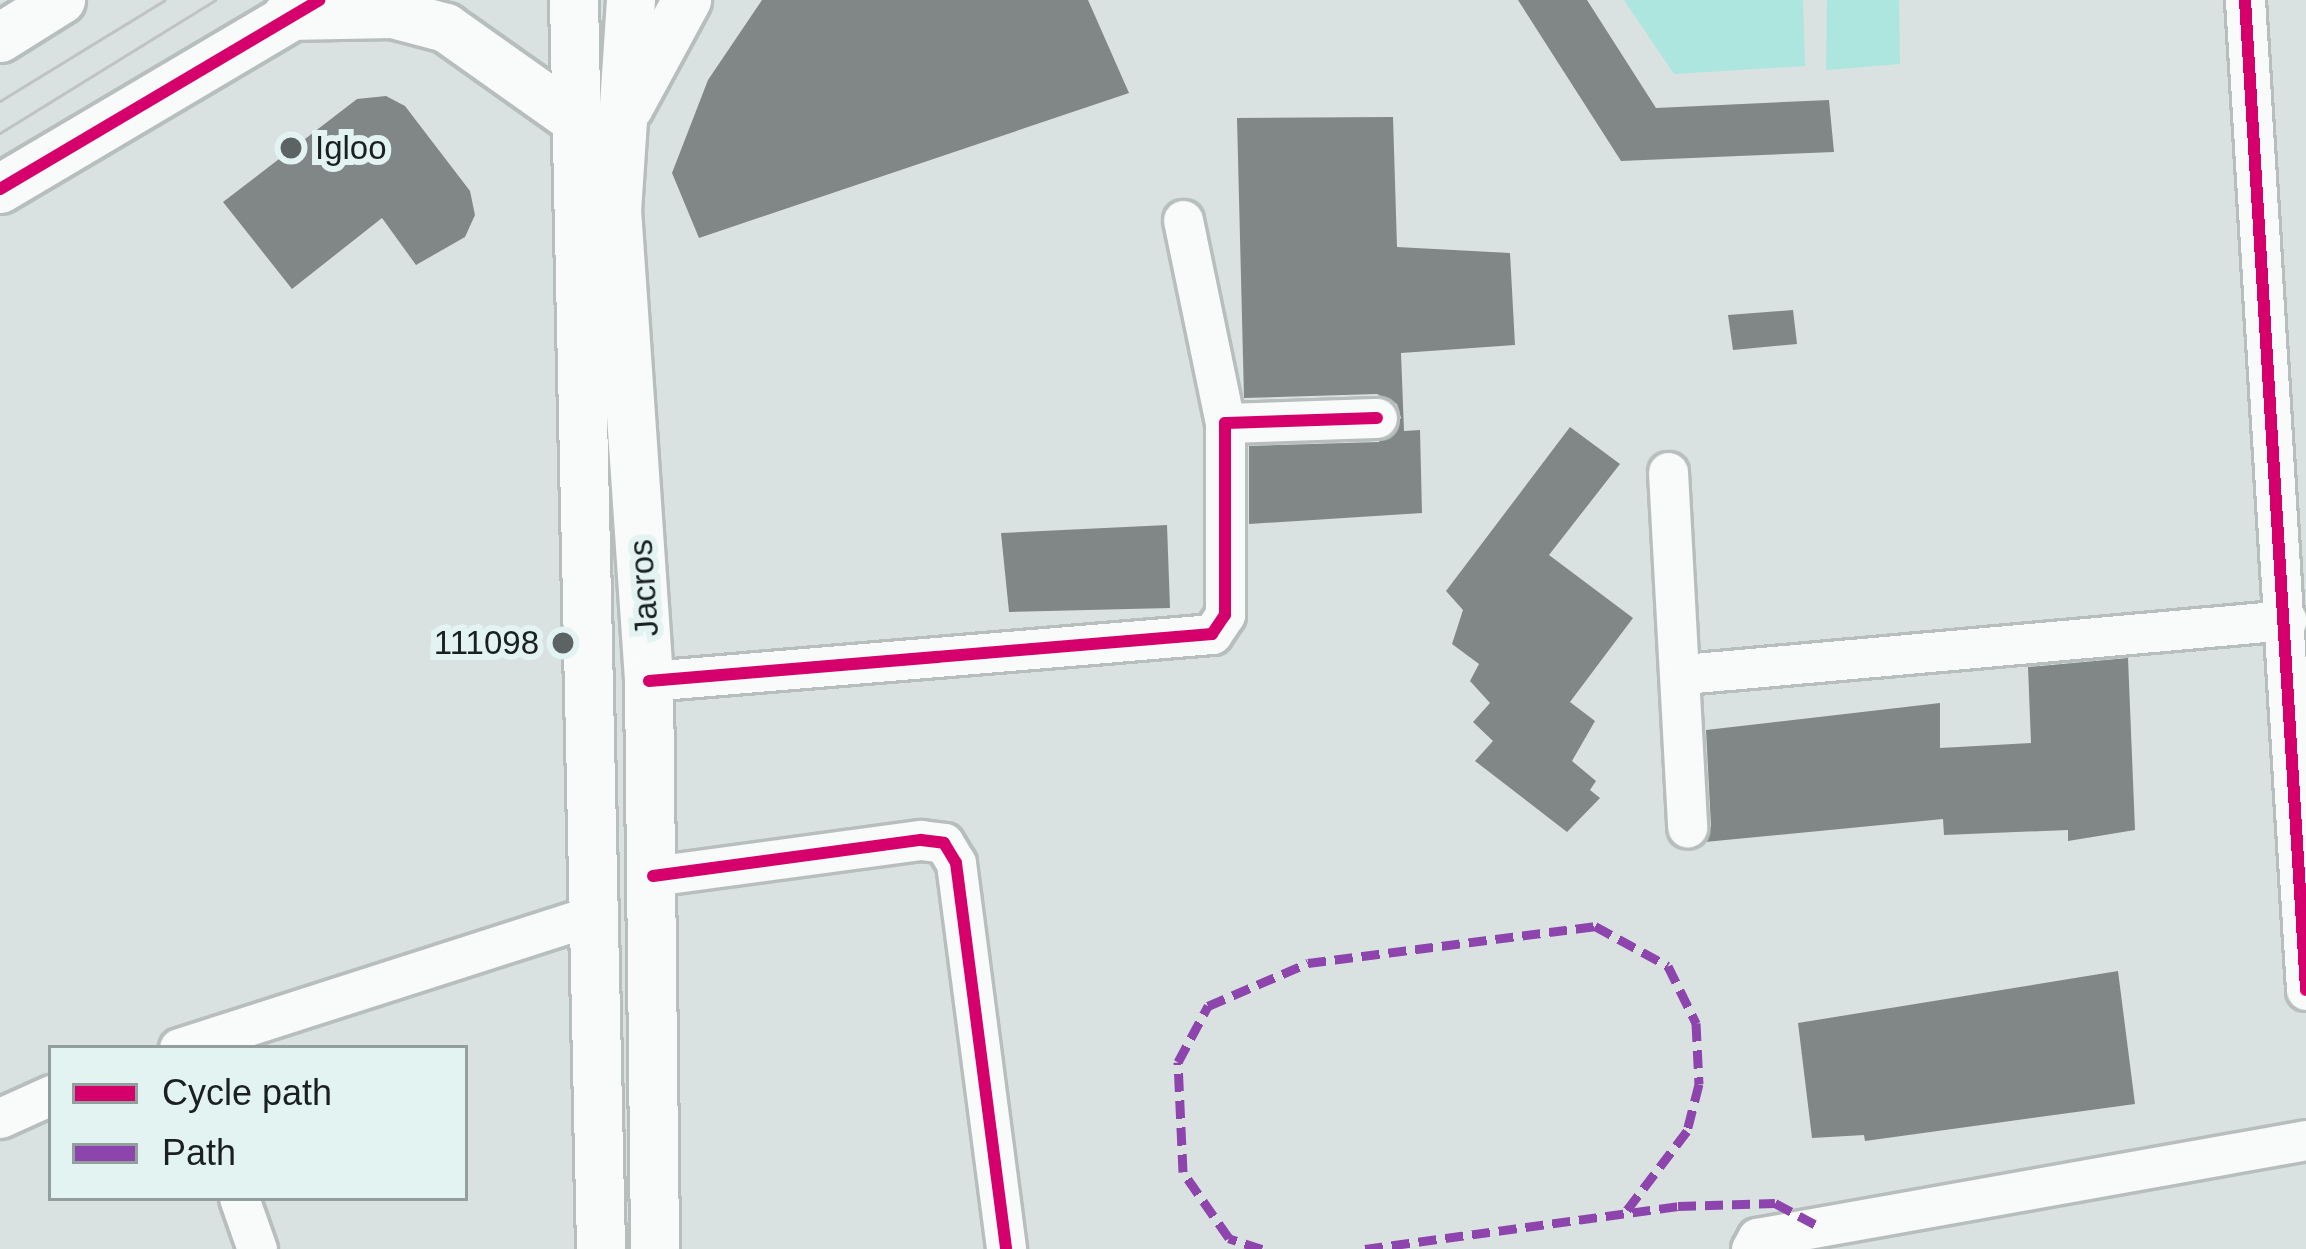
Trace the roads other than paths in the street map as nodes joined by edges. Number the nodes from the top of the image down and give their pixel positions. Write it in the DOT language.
graph roads {
  1 [pos="61,0"];
  2 [pos="574,0"];
  3 [pos="631,0"];
  4 [pos="687,0"];
  5 [pos="2245,0"];
  6 [pos="303,8"];
  7 [pos="0,38"];
  8 [pos="596,123"];
  9 [pos="0,189"];
  10 [pos="1183,220"];
  11 [pos="1377,418"];
  12 [pos="1225,423"];
  13 [pos="1668,472"];
  14 [pos="2287,620"];
  15 [pos="1684,674"];
  16 [pos="650,681"];
  17 [pos="1687,827"];
  18 [pos="652,876"];
  19 [pos="597,914"];
  20 [pos="2306,978"];
  21 [pos="2306,990"];
  22 [pos="295,1012"];
  23 [pos="189,1045"];
  24 [pos="270,1045"];
  25 [pos="48,1096"];
  26 [pos="0,1118"];
  27 [pos="2306,1140"];
  28 [pos="240,1201"];
  29 [pos="257,1249"];
  30 [pos="601,1249"];
  31 [pos="655,1249"];
  32 [pos="1006,1249"];
  33 [pos="1750,1249"];
  1 -- 7 [label="main road"];
  2 -- 8 [label="main road, Jacros"];
  3 -- 8 [label="main road, Jacros"];
  4 -- 8 [label="main road"];
  5 -- 14 [label="street"];
  6 -- 8 [label="main road"];
  6 -- 9 [label="main road"];
  8 -- 16 [label="main road, Jacros"];
  8 -- 19 [label="main road, Jacros"];
  10 -- 12 [label="street"];
  11 -- 12 [label="street"];
  12 -- 16 [label="street"];
  13 -- 15 [label="street"];
  14 -- 15 [label="street"];
  14 -- 20 [label="street"];
  15 -- 17 [label="street"];
  16 -- 18 [label="main road, Jacros"];
  18 -- 31 [label="main road, Jacros"];
  18 -- 32 [label="street"];
  19 -- 22 [label="street"];
  19 -- 30 [label="main road, Jacros"];
  20 -- 21 [label="street"];
  22 -- 23 [label="street"];
  22 -- 24 [label="street"];
  25 -- 26 [label="street"];
  27 -- 33 [label="street"];
  28 -- 29 [label="street"];
}
